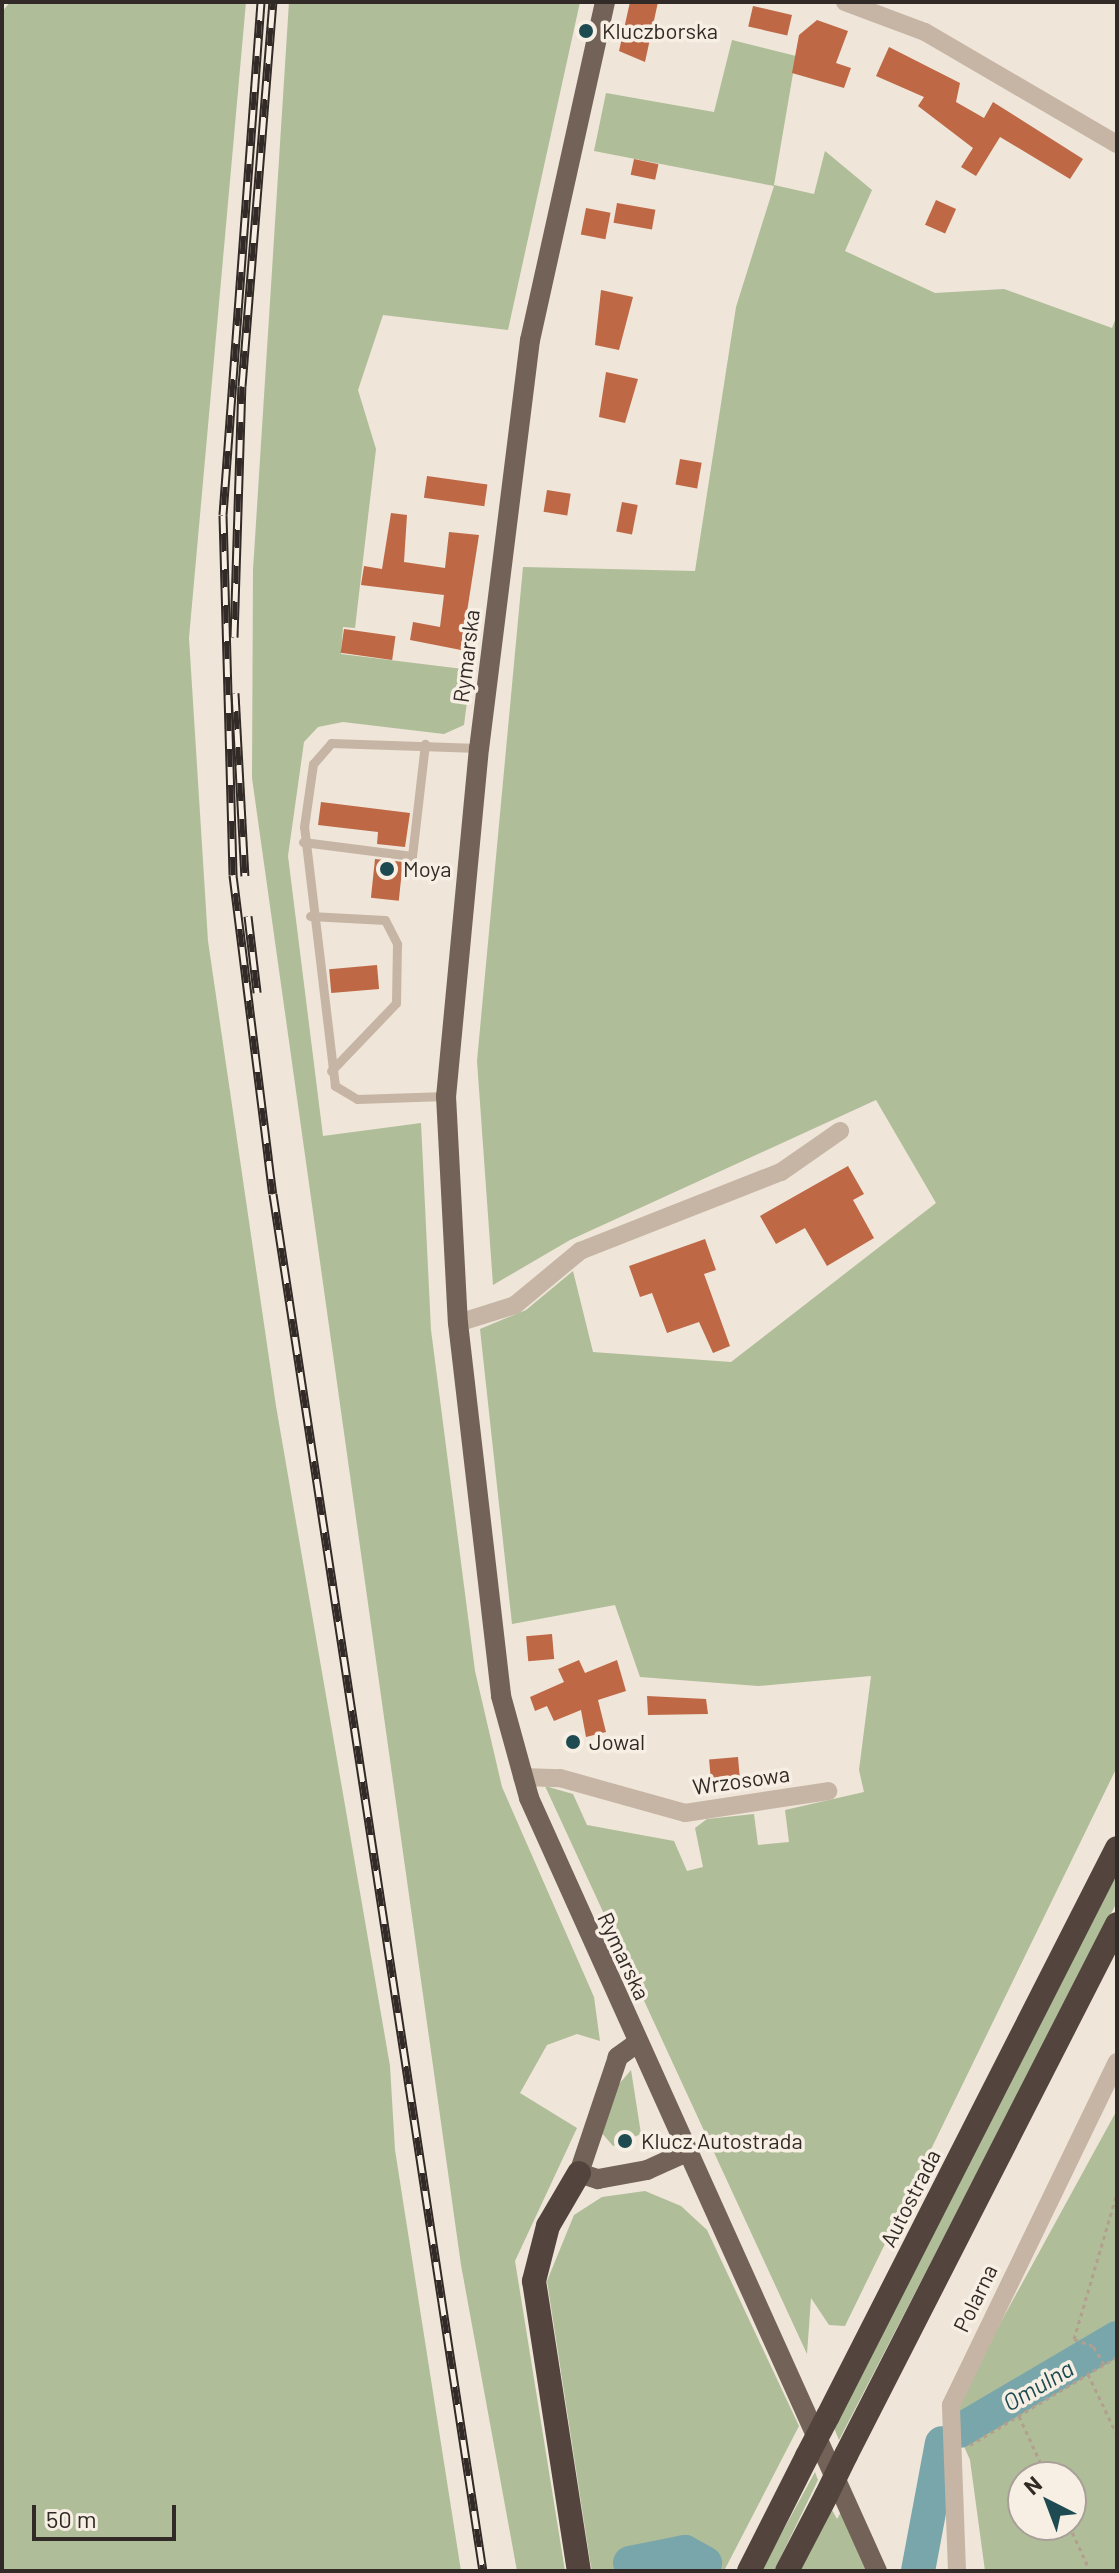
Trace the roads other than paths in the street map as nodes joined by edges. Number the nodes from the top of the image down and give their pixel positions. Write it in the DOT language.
graph roads {
  1 [pos="605,2"];
  2 [pos="845,2"];
  3 [pos="1117,144"];
  4 [pos="425,744"];
  5 [pos="479,748"];
  6 [pos="303,842"];
  7 [pos="310,916"];
  8 [pos="331,1071"];
  9 [pos="446,1096"];
  10 [pos="840,1131"];
  11 [pos="458,1323"];
  12 [pos="522,1777"];
  13 [pos="828,1791"];
  14 [pos="1117,1848"];
  15 [pos="1117,1924"];
  16 [pos="637,2043"];
  17 [pos="1117,2062"];
  18 [pos="687,2152"];
  19 [pos="579,2173"];
  20 [pos="579,2571"];
  21 [pos="749,2571"];
  22 [pos="787,2571"];
  23 [pos="877,2571"];
  24 [pos="957,2571"];
  1 -- 5 [label="main road, Rymarska"];
  2 -- 3 [label="street"];
  4 -- 5 [label="lane"];
  4 -- 6 [label="lane"];
  4 -- 6 [label="lane"];
  5 -- 9 [label="main road, Rymarska"];
  6 -- 7 [label="lane"];
  7 -- 8 [label="lane"];
  7 -- 8 [label="lane"];
  8 -- 9 [label="lane"];
  9 -- 11 [label="main road, Rymarska"];
  10 -- 11 [label="street"];
  11 -- 12 [label="main road, Rymarska"];
  12 -- 13 [label="street, Wrzosowa"];
  12 -- 16 [label="main road, Rymarska"];
  14 -- 21 [label="highway, Autostrada, bridge"];
  15 -- 22 [label="highway, bridge"];
  16 -- 18 [label="main road, Rymarska"];
  16 -- 19 [label="main road"];
  17 -- 24 [label="street, Polarna"];
  18 -- 19 [label="main road"];
  18 -- 23 [label="main road, Rymarska"];
  19 -- 20 [label="highway"];
}
